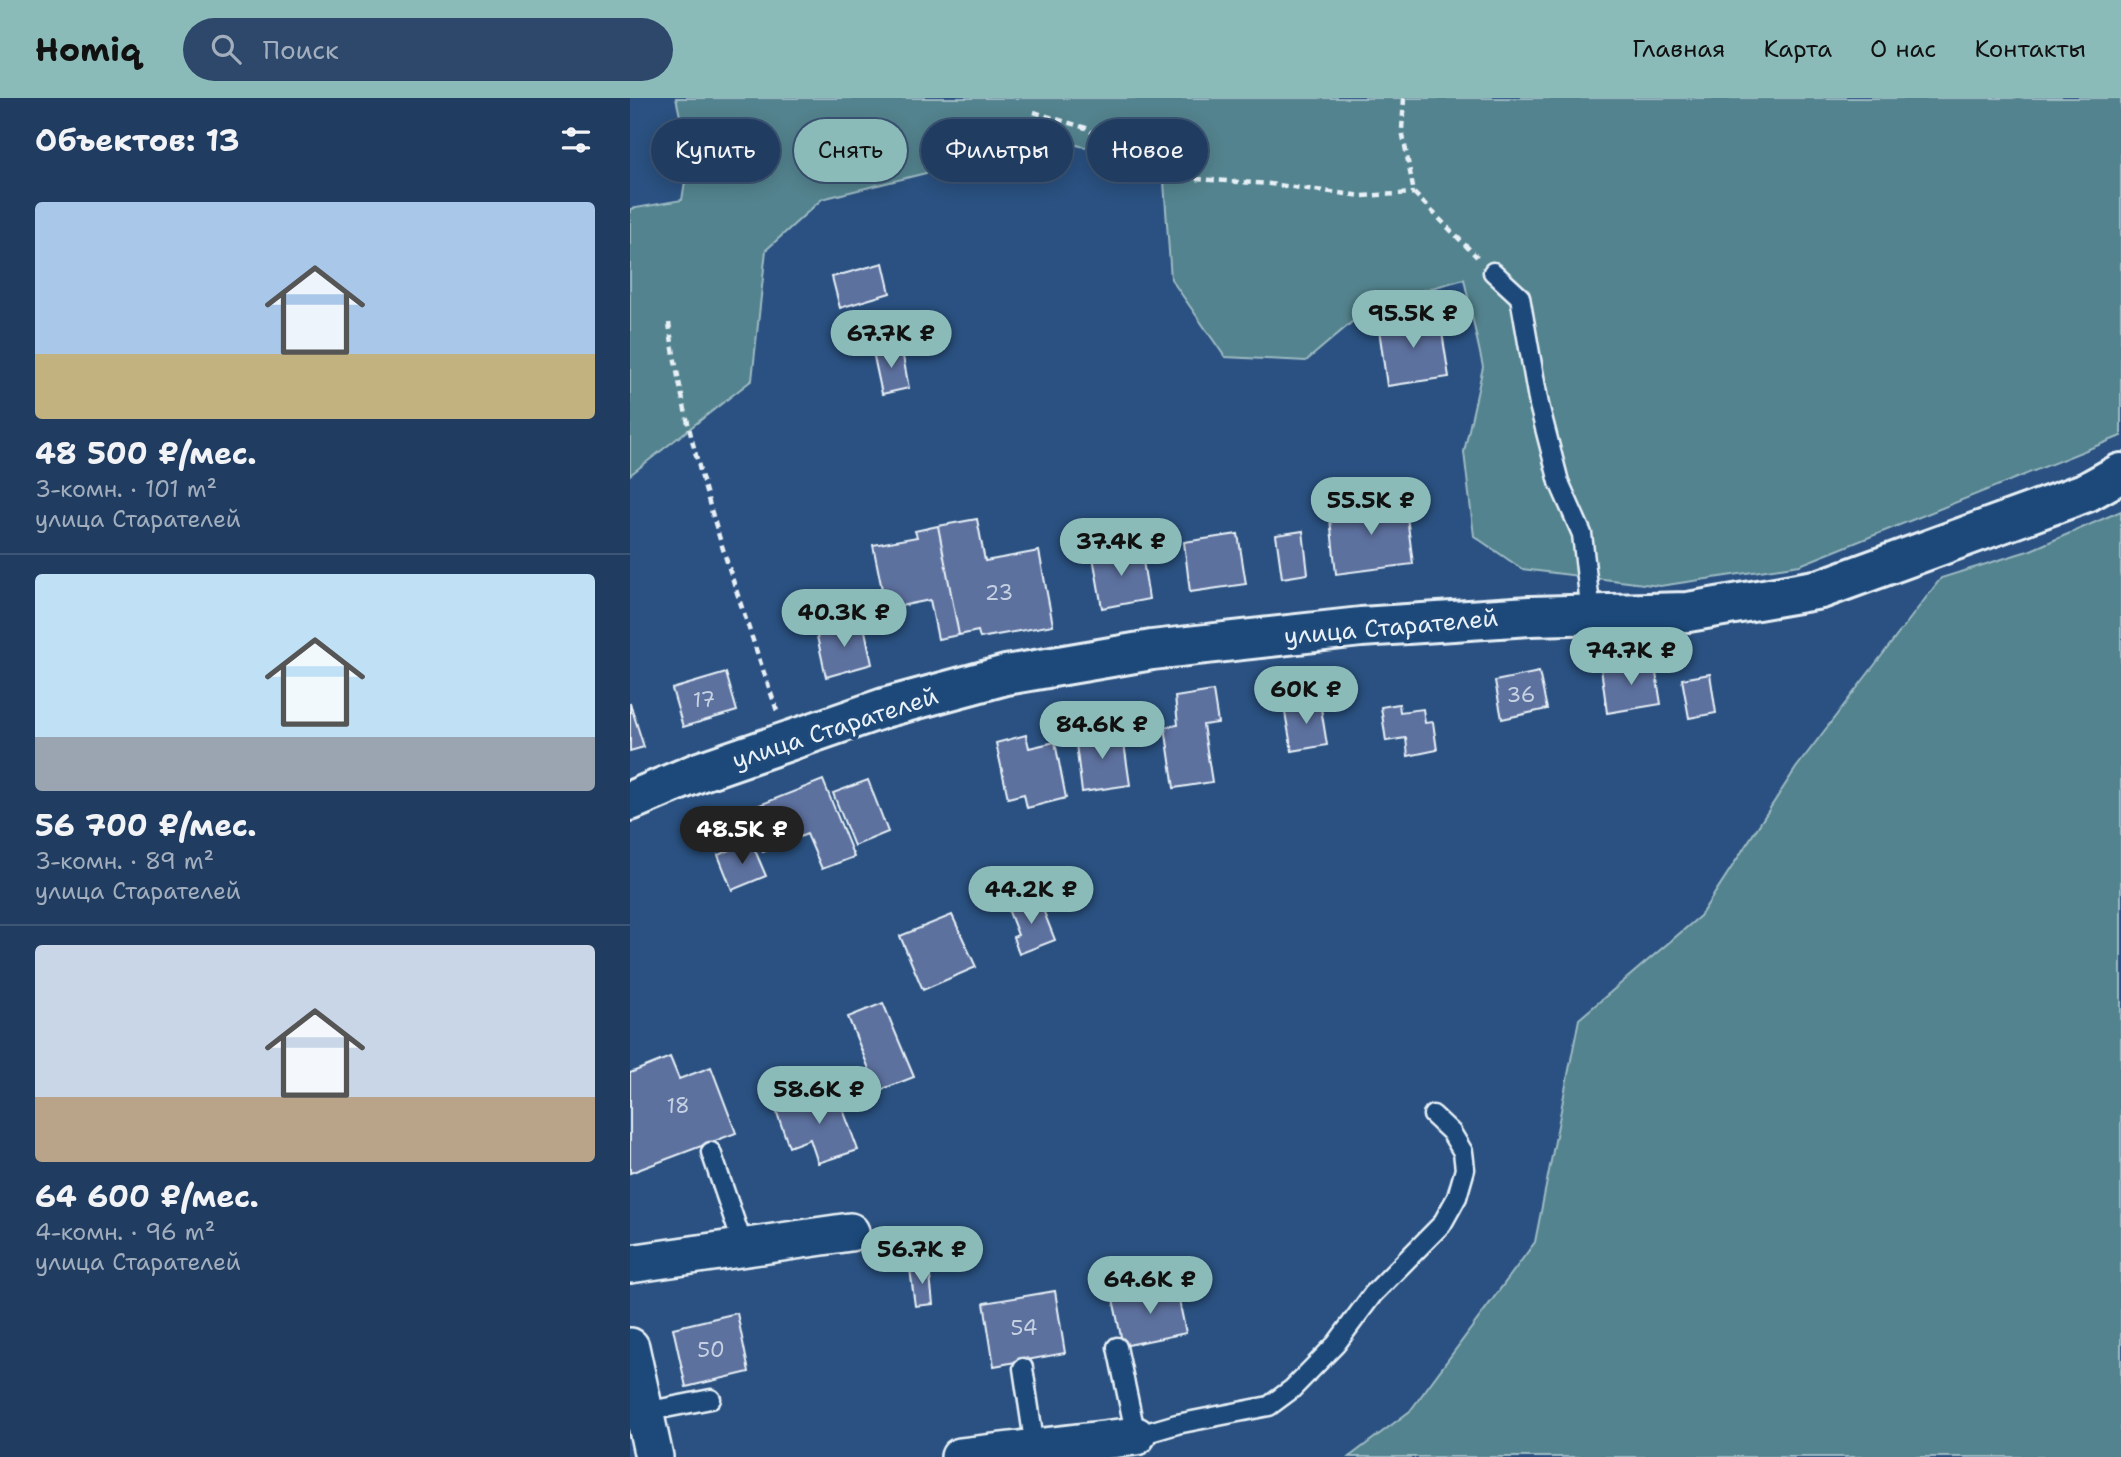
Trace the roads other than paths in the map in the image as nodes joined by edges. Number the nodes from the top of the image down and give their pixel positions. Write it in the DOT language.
graph roads {
  1 [pos="1493,272"];
  2 [pos="2121,473"];
  3 [pos="1591,614"];
  4 [pos="630,801"];
  5 [pos="1433,1115"];
  6 [pos="711,1152"];
  7 [pos="851,1240"];
  8 [pos="744,1248"];
  9 [pos="630,1264"];
  10 [pos="630,1347"];
  11 [pos="1117,1347"];
  12 [pos="1023,1368"];
  13 [pos="711,1399"];
  14 [pos="645,1412"];
  15 [pos="1136,1436"];
  16 [pos="1035,1448"];
  17 [pos="654,1457"];
  18 [pos="960,1457"];
  1 -- 3 [label="lane"];
  2 -- 3 [label="street, улица Старателей"];
  3 -- 4 [label="street, улица Старателей"];
  5 -- 15 [label="lane"];
  6 -- 8 [label="lane"];
  7 -- 8 [label="street"];
  8 -- 9 [label="street"];
  10 -- 14 [label="street"];
  11 -- 15 [label="lane"];
  12 -- 16 [label="lane"];
  13 -- 14 [label="lane"];
  14 -- 17 [label="street"];
  15 -- 16 [label="street"];
  16 -- 18 [label="street"];
}
